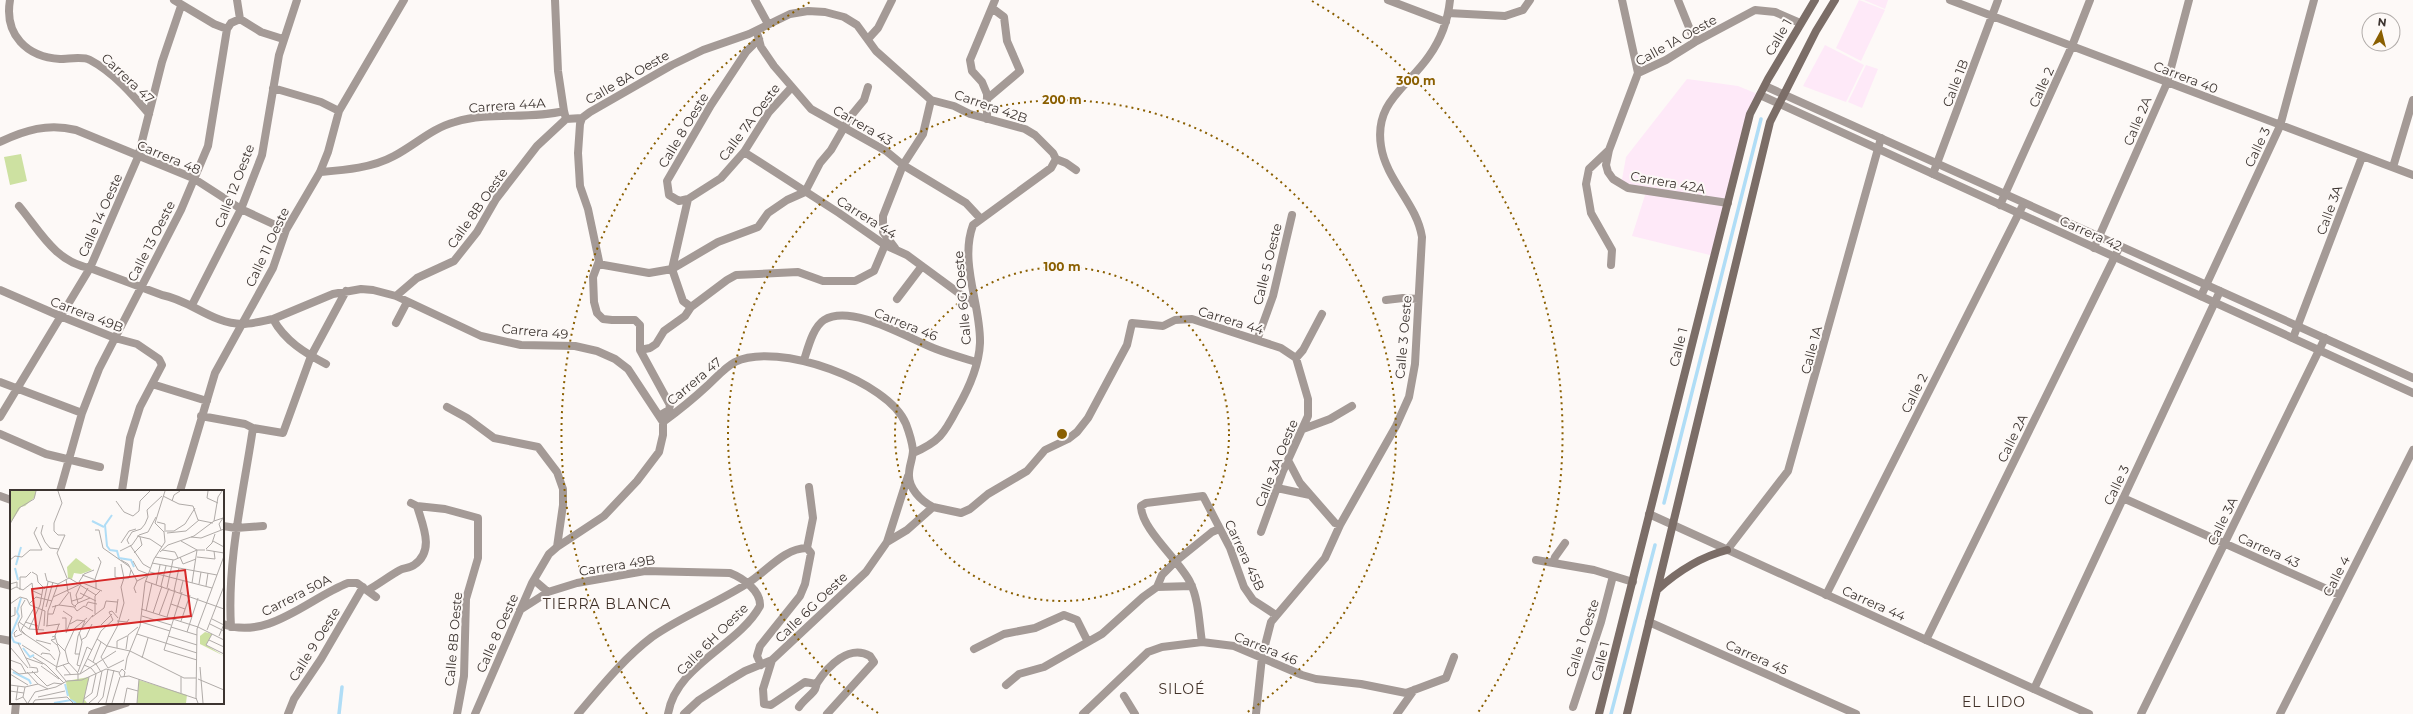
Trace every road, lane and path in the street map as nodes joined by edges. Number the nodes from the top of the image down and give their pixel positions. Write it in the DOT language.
graph roads {
  1 [pos="10,0"];
  2 [pos="237,0"];
  3 [pos="297,0"];
  4 [pos="404,0"];
  5 [pos="555,0"];
  6 [pos="756,0"];
  7 [pos="892,0"];
  8 [pos="1388,0"];
  9 [pos="1450,0"];
  10 [pos="1530,0"];
  11 [pos="1622,0"];
  12 [pos="1678,0"];
  13 [pos="1816,0"];
  14 [pos="1836,0"];
  15 [pos="1950,0"];
  16 [pos="1998,0"];
  17 [pos="2090,0"];
  18 [pos="2189,0"];
  19 [pos="2314,0"];
  20 [pos="177,3"];
  21 [pos="993,4"];
  22 [pos="1448,13"];
  23 [pos="1993,16"];
  24 [pos="240,20"];
  25 [pos="1446,22"];
  26 [pos="1800,23"];
  27 [pos="768,24"];
  28 [pos="227,29"];
  29 [pos="758,35"];
  30 [pos="284,39"];
  31 [pos="868,39"];
  32 [pos="1694,42"];
  33 [pos="2072,46"];
  34 [pos="1638,73"];
  35 [pos="2167,83"];
  36 [pos="1765,86"];
  37 [pos="868,87"];
  38 [pos="273,88"];
  39 [pos="790,88"];
  40 [pos="1783,94"];
  41 [pos="1760,95"];
  42 [pos="987,99"];
  43 [pos="932,100"];
  44 [pos="2413,100"];
  45 [pos="1779,104"];
  46 [pos="339,111"];
  47 [pos="149,114"];
  48 [pos="565,115"];
  49 [pos="582,118"];
  50 [pos="987,119"];
  51 [pos="2280,126"];
  52 [pos="843,128"];
  53 [pos="1881,138"];
  54 [pos="0,142"];
  55 [pos="1878,148"];
  56 [pos="1609,150"];
  57 [pos="744,152"];
  58 [pos="138,157"];
  59 [pos="2362,157"];
  60 [pos="1056,159"];
  61 [pos="1937,163"];
  62 [pos="903,164"];
  63 [pos="2393,167"];
  64 [pos="1076,170"];
  65 [pos="320,172"];
  66 [pos="1933,174"];
  67 [pos="2413,175"];
  68 [pos="193,178"];
  69 [pos="806,192"];
  70 [pos="2005,194"];
  71 [pos="688,199"];
  72 [pos="2024,202"];
  73 [pos="1728,204"];
  74 [pos="2000,205"];
  75 [pos="19,206"];
  76 [pos="241,208"];
  77 [pos="2019,213"];
  78 [pos="1292,215"];
  79 [pos="980,218"];
  80 [pos="286,230"];
  81 [pos="2101,237"];
  82 [pos="885,245"];
  83 [pos="2120,246"];
  84 [pos="895,248"];
  85 [pos="2094,248"];
  86 [pos="2115,257"];
  87 [pos="598,264"];
  88 [pos="1611,265"];
  89 [pos="922,266"];
  90 [pos="90,268"];
  91 [pos="672,269"];
  92 [pos="2207,285"];
  93 [pos="140,288"];
  94 [pos="2,291"];
  95 [pos="346,291"];
  96 [pos="2220,291"];
  97 [pos="396,296"];
  98 [pos="2201,296"];
  99 [pos="897,299"];
  100 [pos="1418,299"];
  101 [pos="1386,300"];
  102 [pos="0,302"];
  103 [pos="407,302"];
  104 [pos="2214,302"];
  105 [pos="192,305"];
  106 [pos="975,305"];
  107 [pos="691,307"];
  108 [pos="1322,314"];
  109 [pos="60,316"];
  110 [pos="273,319"];
  111 [pos="396,323"];
  112 [pos="241,324"];
  113 [pos="2298,326"];
  114 [pos="115,338"];
  115 [pos="2293,338"];
  116 [pos="2325,338"];
  117 [pos="1257,340"];
  118 [pos="640,350"];
  119 [pos="2319,350"];
  120 [pos="311,356"];
  121 [pos="1296,358"];
  122 [pos="804,360"];
  123 [pos="976,362"];
  124 [pos="326,364"];
  125 [pos="2413,378"];
  126 [pos="0,382"];
  127 [pos="152,384"];
  128 [pos="16,389"];
  129 [pos="2413,393"];
  130 [pos="207,400"];
  131 [pos="1352,406"];
  132 [pos="447,407"];
  133 [pos="82,413"];
  134 [pos="201,416"];
  135 [pos="0,417"];
  136 [pos="661,419"];
  137 [pos="253,428"];
  138 [pos="1303,429"];
  139 [pos="0,434"];
  140 [pos="2413,450"];
  141 [pos="913,453"];
  142 [pos="69,460"];
  143 [pos="1289,462"];
  144 [pos="100,467"];
  145 [pos="908,476"];
  146 [pos="809,487"];
  147 [pos="1277,488"];
  148 [pos="60,490"];
  149 [pos="122,490"];
  150 [pos="180,490"];
  151 [pos="1310,495"];
  152 [pos="0,496"];
  153 [pos="2123,498"];
  154 [pos="10,500"];
  155 [pos="932,507"];
  156 [pos="1649,514"];
  157 [pos="1340,525"];
  158 [pos="1673,525"];
  159 [pos="224,526"];
  160 [pos="262,526"];
  161 [pos="236,528"];
  162 [pos="1220,529"];
  163 [pos="1261,532"];
  164 [pos="887,542"];
  165 [pos="1565,543"];
  166 [pos="2225,544"];
  167 [pos="556,547"];
  168 [pos="807,548"];
  169 [pos="1727,550"];
  170 [pos="1536,560"];
  171 [pos="1176,561"];
  172 [pos="1554,563"];
  173 [pos="1613,576"];
  174 [pos="534,580"];
  175 [pos="1633,582"];
  176 [pos="0,583"];
  177 [pos="747,584"];
  178 [pos="10,586"];
  179 [pos="1192,586"];
  180 [pos="366,588"];
  181 [pos="1157,588"];
  182 [pos="1657,590"];
  183 [pos="548,592"];
  184 [pos="1826,595"];
  185 [pos="2340,595"];
  186 [pos="376,597"];
  187 [pos="760,601"];
  188 [pos="520,610"];
  189 [pos="1276,615"];
  190 [pos="1649,622"];
  191 [pos="224,624"];
  192 [pos="231,627"];
  193 [pos="0,639"];
  194 [pos="1926,640"];
  195 [pos="10,641"];
  196 [pos="1088,642"];
  197 [pos="1202,642"];
  198 [pos="974,649"];
  199 [pos="1262,657"];
  200 [pos="1454,657"];
  201 [pos="772,660"];
  202 [pos="760,665"];
  203 [pos="816,684"];
  204 [pos="1006,685"];
  205 [pos="2034,689"];
  206 [pos="1414,690"];
  207 [pos="1124,696"];
  208 [pos="16,704"];
  209 [pos="123,704"];
  210 [pos="799,707"];
  211 [pos="1573,707"];
  212 [pos="15,714"];
  213 [pos="92,714"];
  214 [pos="288,714"];
  215 [pos="457,714"];
  216 [pos="475,714"];
  217 [pos="578,714"];
  218 [pos="668,714"];
  219 [pos="684,714"];
  220 [pos="827,714"];
  221 [pos="1083,714"];
  222 [pos="1135,714"];
  223 [pos="1256,714"];
  224 [pos="1397,714"];
  225 [pos="1599,714"];
  226 [pos="1627,714"];
  227 [pos="1856,714"];
  228 [pos="2089,714"];
  229 [pos="2141,714"];
  230 [pos="2280,714"];
  1 -- 47 [label="street, Carrera 47"];
  2 -- 24 [label="street"];
  3 -- 30 [label="street, Calle 12 Oeste"];
  4 -- 46 [label="street, Calle 11 Oeste"];
  5 -- 48 [label="street"];
  6 -- 27 [label="street"];
  7 -- 31 [label="street"];
  8 -- 25 [label="street"];
  9 -- 22 [label="street, Calle 3 Oeste"];
  10 -- 22 [label="street"];
  11 -- 34 [label="street"];
  12 -- 32 [label="street"];
  13 -- 26 [label="main road, Calle 1"];
  14 -- 40 [label="main road"];
  15 -- 23 [label="street, Carrera 40"];
  16 -- 23 [label="street, Calle 1B"];
  17 -- 33 [label="street, Calle 2"];
  18 -- 35 [label="street, Calle 2A"];
  19 -- 51 [label="street, Calle 3"];
  20 -- 28 [label="street"];
  20 -- 47 [label="street, Calle 14 Oeste"];
  21 -- 42 [label="street"];
  21 -- 42 [label="street"];
  22 -- 25 [label="street, Calle 3 Oeste"];
  23 -- 33 [label="street, Carrera 40"];
  23 -- 61 [label="street, Calle 1B"];
  24 -- 28 [label="street"];
  24 -- 30 [label="street"];
  25 -- 100 [label="street, Calle 3 Oeste"];
  26 -- 32 [label="street, Calle 1A Oeste"];
  26 -- 36 [label="main road, Calle 1"];
  27 -- 29 [label="street, Calle 8A Oeste"];
  27 -- 31 [label="street"];
  28 -- 68 [label="street, Calle 13 Oeste"];
  29 -- 39 [label="street, Carrera 43"];
  29 -- 49 [label="street, Calle 8A Oeste"];
  29 -- 71 [label="street, Calle 8 Oeste"];
  30 -- 38 [label="street, Calle 12 Oeste"];
  31 -- 43 [label="street, Carrera 42B"];
  32 -- 34 [label="street, Calle 1A Oeste"];
  33 -- 35 [label="street, Carrera 40"];
  33 -- 70 [label="street, Calle 2"];
  34 -- 56 [label="street, Calle 1A Oeste"];
  35 -- 51 [label="street, Carrera 40"];
  35 -- 81 [label="street, Calle 2A"];
  36 -- 40 [label="street, Carrera 42"];
  36 -- 41 [label="main road, Calle 1"];
  37 -- 52 [label="street"];
  38 -- 46 [label="street"];
  38 -- 76 [label="street, Calle 12 Oeste"];
  39 -- 52 [label="street, Carrera 43"];
  39 -- 57 [label="street, Calle 7A Oeste"];
  40 -- 45 [label="main road"];
  40 -- 53 [label="street, Carrera 42"];
  41 -- 45 [label="street, Carrera 42"];
  41 -- 73 [label="main road, Calle 1"];
  42 -- 50 [label="street"];
  43 -- 50 [label="street, Carrera 42B"];
  43 -- 62 [label="street"];
  44 -- 63 [label="street"];
  45 -- 55 [label="street, Carrera 42"];
  45 -- 158 [label="main road"];
  46 -- 65 [label="street, Calle 11 Oeste"];
  47 -- 58 [label="street, Calle 14 Oeste"];
  48 -- 49 [label="street, Carrera 44A"];
  48 -- 65 [label="street, Carrera 44A"];
  48 -- 97 [label="street, Calle 8B Oeste"];
  49 -- 87 [label="street, Calle 8A Oeste"];
  50 -- 60 [label="street, Carrera 42B"];
  51 -- 59 [label="street, Carrera 40"];
  51 -- 92 [label="street, Calle 3"];
  52 -- 62 [label="street, Carrera 43"];
  52 -- 69 [label="street"];
  53 -- 55 [label="street, Calle 1A"];
  53 -- 61 [label="street, Carrera 42"];
  54 -- 58 [label="street, Carrera 48"];
  55 -- 66 [label="street, Carrera 42"];
  55 -- 169 [label="street, Calle 1A"];
  56 -- 73 [label="street, Carrera 42A"];
  56 -- 88 [label="street"];
  57 -- 69 [label="street, Carrera 44"];
  57 -- 71 [label="street, Calle 7A Oeste"];
  58 -- 68 [label="street, Carrera 48"];
  58 -- 90 [label="street, Calle 14 Oeste"];
  59 -- 63 [label="street, Carrera 40"];
  59 -- 113 [label="street, Calle 3A"];
  60 -- 64 [label="street, Carrera 42B"];
  60 -- 79 [label="street, Calle 6G Oeste"];
  61 -- 66 [label="street, Calle 1B"];
  61 -- 70 [label="street, Carrera 42"];
  62 -- 79 [label="street, Carrera 43"];
  62 -- 84 [label="street"];
  63 -- 67 [label="street, Carrera 40"];
  65 -- 80 [label="street, Calle 11 Oeste"];
  66 -- 74 [label="street, Carrera 42"];
  68 -- 76 [label="street, Carrera 48"];
  68 -- 93 [label="street, Calle 13 Oeste"];
  69 -- 82 [label="street, Carrera 44"];
  69 -- 91 [label="street"];
  70 -- 72 [label="street, Carrera 42"];
  70 -- 74 [label="street, Calle 2"];
  71 -- 91 [label="street"];
  72 -- 77 [label="street, Calle 2"];
  72 -- 81 [label="street, Carrera 42"];
  73 -- 156 [label="main road, Calle 1"];
  74 -- 77 [label="street, Carrera 42"];
  75 -- 90 [label="street"];
  76 -- 80 [label="street, Carrera 48"];
  76 -- 105 [label="street, Calle 12 Oeste"];
  77 -- 85 [label="street, Carrera 42"];
  77 -- 184 [label="street, Calle 2"];
  78 -- 117 [label="street, Calle 5 Oeste"];
  79 -- 106 [label="street, Calle 6G Oeste"];
  80 -- 112 [label="street, Calle 11 Oeste"];
  81 -- 83 [label="street, Carrera 42"];
  81 -- 85 [label="street, Calle 2A"];
  82 -- 84 [label="street, Carrera 44"];
  82 -- 107 [label="street"];
  83 -- 86 [label="street, Calle 2A"];
  83 -- 92 [label="street, Carrera 42"];
  84 -- 89 [label="street, Carrera 44"];
  85 -- 86 [label="street, Carrera 42"];
  86 -- 98 [label="street, Carrera 42"];
  86 -- 194 [label="street, Calle 2A"];
  87 -- 91 [label="street"];
  87 -- 118 [label="street, Calle 8A Oeste"];
  89 -- 99 [label="street"];
  89 -- 106 [label="street, Carrera 44"];
  90 -- 93 [label="street"];
  90 -- 109 [label="street, Calle 14 Oeste"];
  91 -- 107 [label="street"];
  92 -- 96 [label="street, Carrera 42"];
  92 -- 98 [label="street, Calle 3"];
  93 -- 105 [label="street"];
  93 -- 114 [label="street, Calle 13 Oeste"];
  94 -- 102 [label="street"];
  94 -- 109 [label="street, Carrera 49B"];
  95 -- 97 [label="street, Carrera 49"];
  95 -- 110 [label="street, Carrera 49"];
  95 -- 120 [label="street"];
  96 -- 104 [label="street, Calle 3"];
  96 -- 113 [label="street, Carrera 42"];
  97 -- 103 [label="street, Carrera 49"];
  98 -- 104 [label="street, Carrera 42"];
  100 -- 101 [label="street"];
  100 -- 157 [label="street, Calle 3 Oeste"];
  103 -- 111 [label="street"];
  103 -- 136 [label="street, Carrera 49"];
  104 -- 115 [label="street, Carrera 42"];
  104 -- 153 [label="street, Calle 3"];
  105 -- 112 [label="street"];
  106 -- 123 [label="street, Calle 6G Oeste"];
  107 -- 118 [label="street"];
  108 -- 121 [label="street"];
  109 -- 114 [label="street, Carrera 49B"];
  109 -- 128 [label="street, Calle 14 Oeste"];
  110 -- 112 [label="street, Carrera 49"];
  110 -- 120 [label="street"];
  112 -- 130 [label="street, Calle 11 Oeste"];
  113 -- 115 [label="street, Calle 3A"];
  113 -- 116 [label="street, Carrera 42"];
  114 -- 127 [label="street, Carrera 49B"];
  114 -- 133 [label="street, Calle 13 Oeste"];
  115 -- 119 [label="street, Carrera 42"];
  116 -- 119 [label="street, Calle 3A"];
  116 -- 125 [label="street, Carrera 42"];
  117 -- 121 [label="street, Carrera 44"];
  117 -- 155 [label="street, Carrera 44"];
  118 -- 136 [label="street"];
  119 -- 129 [label="street, Carrera 42"];
  119 -- 166 [label="street, Calle 3A"];
  120 -- 124 [label="street"];
  120 -- 137 [label="street"];
  121 -- 138 [label="street, Calle 3A Oeste"];
  122 -- 123 [label="street, Carrera 46"];
  122 -- 136 [label="street, Carrera 47"];
  122 -- 141 [label="street, Carrera 47"];
  123 -- 141 [label="street, Calle 6G Oeste"];
  126 -- 128 [label="street"];
  127 -- 130 [label="street"];
  127 -- 149 [label="street"];
  128 -- 133 [label="street"];
  128 -- 135 [label="street, Calle 14 Oeste"];
  130 -- 134 [label="street, Calle 11 Oeste"];
  131 -- 138 [label="street"];
  132 -- 167 [label="street"];
  133 -- 142 [label="street, Calle 13 Oeste"];
  134 -- 137 [label="street"];
  134 -- 150 [label="street, Calle 11 Oeste"];
  136 -- 167 [label="street"];
  137 -- 161 [label="street"];
  138 -- 143 [label="street, Calle 3A Oeste"];
  139 -- 142 [label="street"];
  140 -- 185 [label="street, Calle 4"];
  141 -- 145 [label="street, Calle 6G Oeste"];
  142 -- 144 [label="street"];
  142 -- 148 [label="street, Calle 13 Oeste"];
  143 -- 147 [label="street, Calle 3A Oeste"];
  143 -- 151 [label="street"];
  145 -- 155 [label="street"];
  145 -- 164 [label="street, Calle 6G Oeste"];
  146 -- 168 [label="street"];
  147 -- 151 [label="street"];
  147 -- 163 [label="street, Calle 3A Oeste"];
  151 -- 157 [label="street"];
  152 -- 154 [label="street"];
  153 -- 166 [label="street, Carrera 43"];
  153 -- 205 [label="street, Calle 3"];
  155 -- 164 [label="street"];
  156 -- 158 [label="street, Carrera 44"];
  156 -- 175 [label="main road, Calle 1"];
  157 -- 189 [label="street, Calle 3 Oeste"];
  158 -- 169 [label="street, Carrera 44"];
  158 -- 182 [label="main road"];
  159 -- 161 [label="street"];
  160 -- 161 [label="street"];
  161 -- 192 [label="street"];
  162 -- 171 [label="street"];
  162 -- 171 [label="street, Carrera 45B"];
  162 -- 189 [label="street, Carrera 45B"];
  164 -- 201 [label="street, Calle 6G Oeste"];
  165 -- 172 [label="street"];
  166 -- 185 [label="street, Carrera 43"];
  166 -- 229 [label="street, Calle 3A"];
  167 -- 174 [label="street, Calle 8 Oeste"];
  168 -- 177 [label="street"];
  168 -- 202 [label="street"];
  169 -- 182 [label="main road"];
  169 -- 184 [label="street, Carrera 44"];
  170 -- 172 [label="street"];
  171 -- 179 [label="street"];
  171 -- 181 [label="street"];
  172 -- 173 [label="street"];
  173 -- 175 [label="street"];
  173 -- 211 [label="street, Calle 1 Oeste"];
  174 -- 183 [label="street"];
  174 -- 188 [label="street, Calle 8 Oeste"];
  175 -- 225 [label="main road, Calle 1"];
  176 -- 178 [label="street"];
  177 -- 183 [label="street, Carrera 49B"];
  177 -- 187 [label="street, Carrera 49B"];
  177 -- 217 [label="street"];
  179 -- 181 [label="street"];
  179 -- 197 [label="street"];
  180 -- 186 [label="street"];
  180 -- 192 [label="street, Carrera 50A"];
  180 -- 214 [label="street, Calle 9 Oeste"];
  180 -- 215 [label="street, Calle 8B Oeste"];
  181 -- 196 [label="street"];
  182 -- 190 [label="main road"];
  183 -- 188 [label="street, Carrera 49B"];
  184 -- 194 [label="street, Carrera 44"];
  185 -- 230 [label="street, Calle 4"];
  187 -- 218 [label="street, Calle 6H Oeste"];
  188 -- 216 [label="street, Calle 8 Oeste"];
  189 -- 199 [label="street, Calle 3 Oeste"];
  190 -- 226 [label="main road"];
  190 -- 227 [label="street, Carrera 45"];
  191 -- 192 [label="street, Carrera 50A"];
  193 -- 195 [label="street"];
  194 -- 205 [label="street, Carrera 44"];
  196 -- 198 [label="street"];
  196 -- 204 [label="street"];
  197 -- 199 [label="street, Carrera 46"];
  197 -- 221 [label="street, Carrera 46"];
  199 -- 206 [label="street, Carrera 46"];
  199 -- 223 [label="street, Calle 3 Oeste"];
  200 -- 206 [label="street, Carrera 46"];
  201 -- 202 [label="street, Calle 6G Oeste"];
  201 -- 203 [label="street"];
  202 -- 219 [label="street, Calle 6G Oeste"];
  203 -- 210 [label="street"];
  203 -- 220 [label="street"];
  205 -- 228 [label="street, Carrera 44"];
  206 -- 224 [label="street"];
  207 -- 222 [label="street"];
  208 -- 212 [label="street"];
  209 -- 213 [label="street"];
}
